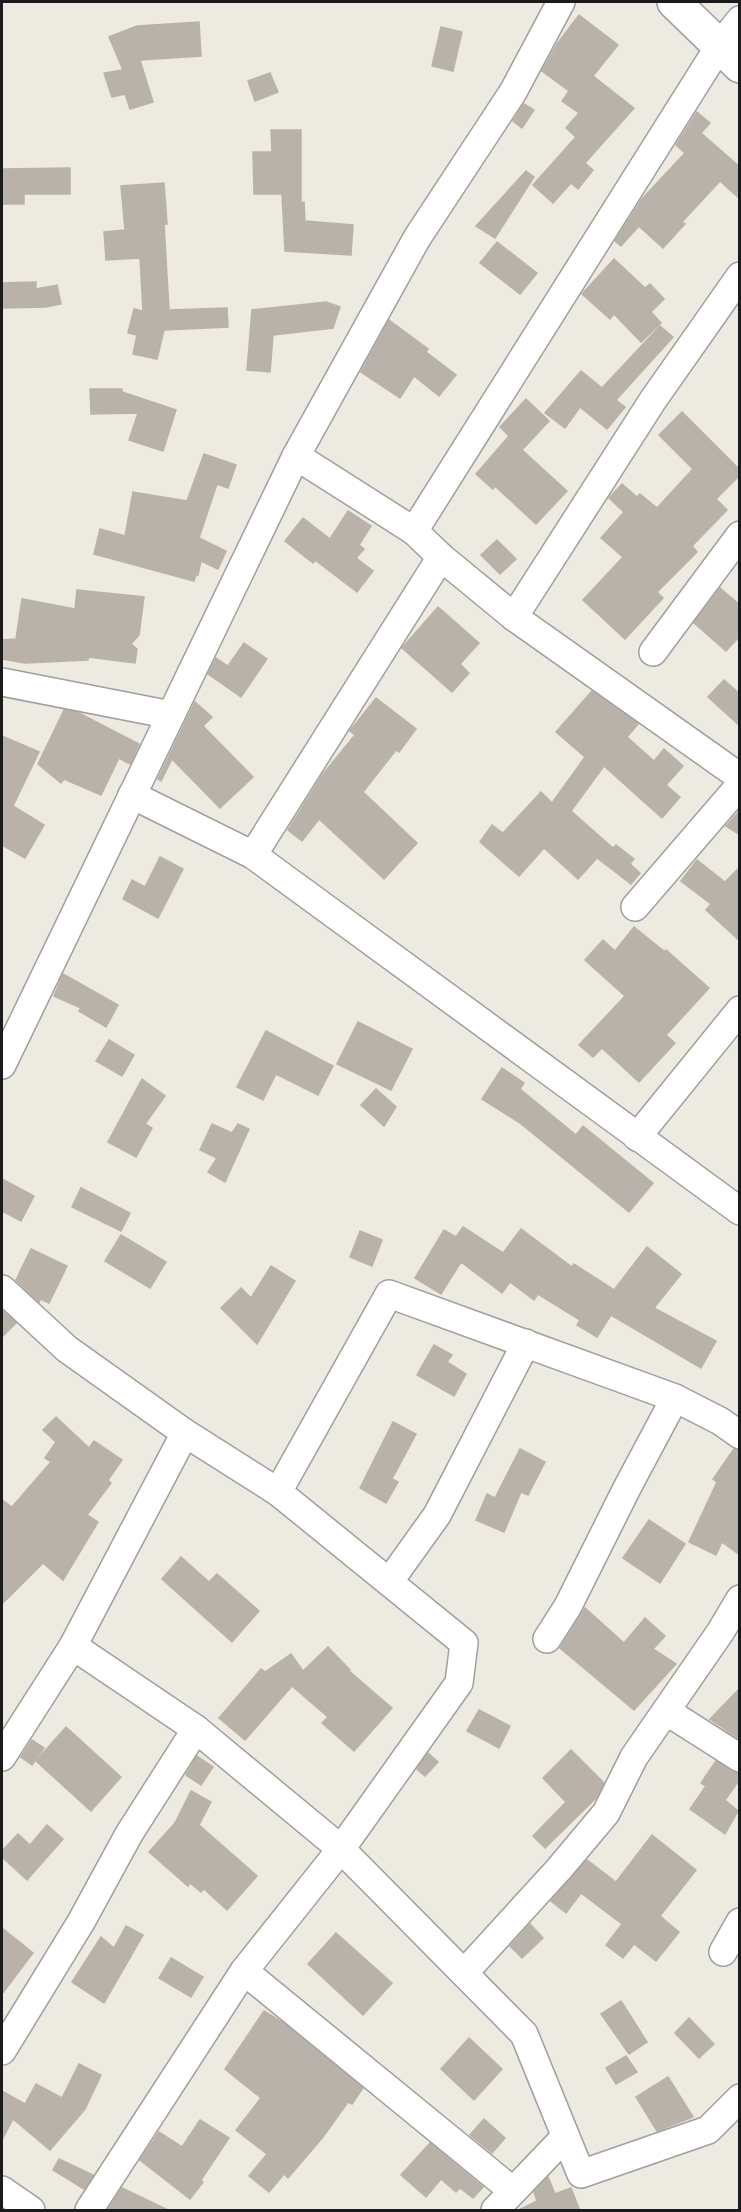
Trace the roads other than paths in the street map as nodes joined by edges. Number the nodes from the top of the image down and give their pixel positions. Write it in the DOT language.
graph roads {
  1 [pos="561,2"];
  2 [pos="674,2"];
  3 [pos="733,44"];
  4 [pos="740,276"];
  5 [pos="296,456"];
  6 [pos="414,531"];
  7 [pos="740,536"];
  8 [pos="441,557"];
  9 [pos="514,617"];
  10 [pos="653,652"];
  11 [pos="2,682"];
  12 [pos="171,715"];
  13 [pos="740,777"];
  14 [pos="740,785"];
  15 [pos="132,795"];
  16 [pos="253,855"];
  17 [pos="635,907"];
  18 [pos="740,1011"];
  19 [pos="2,1065"];
  20 [pos="637,1137"];
  21 [pos="740,1211"];
  22 [pos="2,1288"];
  23 [pos="526,1343"];
  24 [pos="675,1398"];
  25 [pos="185,1433"];
  26 [pos="740,1435"];
  27 [pos="278,1492"];
  28 [pos="389,1582"];
  29 [pos="740,1599"];
  30 [pos="547,1639"];
  31 [pos="73,1646"];
  32 [pos="666,1711"];
  33 [pos="196,1728"];
  34 [pos="2,1757"];
  35 [pos="740,1758"];
  36 [pos="341,1849"];
  37 [pos="740,1922"];
  38 [pos="723,1952"];
  39 [pos="244,1971"];
  40 [pos="464,1973"];
  41 [pos="2,2051"];
  42 [pos="740,2098"];
  43 [pos="565,2137"];
  44 [pos="2,2190"];
  45 [pos="513,2191"];
  46 [pos="31,2211"];
  47 [pos="89,2211"];
  48 [pos="495,2211"];
  1 -- 5 [label="street"];
  2 -- 3 [label="street"];
  3 -- 6 [label="street"];
  4 -- 9 [label="street"];
  5 -- 6 [label="street"];
  5 -- 12 [label="street"];
  6 -- 8 [label="street"];
  7 -- 10 [label="street"];
  8 -- 9 [label="street"];
  8 -- 16 [label="street"];
  9 -- 13 [label="street"];
  11 -- 12 [label="street"];
  12 -- 15 [label="street"];
  14 -- 17 [label="street"];
  15 -- 16 [label="street"];
  15 -- 19 [label="street"];
  16 -- 20 [label="street"];
  18 -- 20 [label="street"];
  20 -- 21 [label="street"];
  22 -- 25 [label="street"];
  23 -- 24 [label="street"];
  23 -- 27 [label="street"];
  23 -- 28 [label="street"];
  24 -- 26 [label="street"];
  24 -- 30 [label="street"];
  25 -- 27 [label="street"];
  25 -- 31 [label="street"];
  27 -- 28 [label="street"];
  28 -- 36 [label="street"];
  29 -- 32 [label="street"];
  31 -- 33 [label="street"];
  31 -- 34 [label="street"];
  32 -- 35 [label="street"];
  32 -- 40 [label="street"];
  33 -- 36 [label="street"];
  33 -- 41 [label="street"];
  36 -- 39 [label="street"];
  36 -- 40 [label="street"];
  37 -- 38 [label="street"];
  39 -- 45 [label="street"];
  39 -- 47 [label="street"];
  40 -- 43 [label="street"];
  42 -- 43 [label="street"];
  43 -- 45 [label="street"];
  44 -- 46 [label="street"];
  45 -- 48 [label="street"];
}
